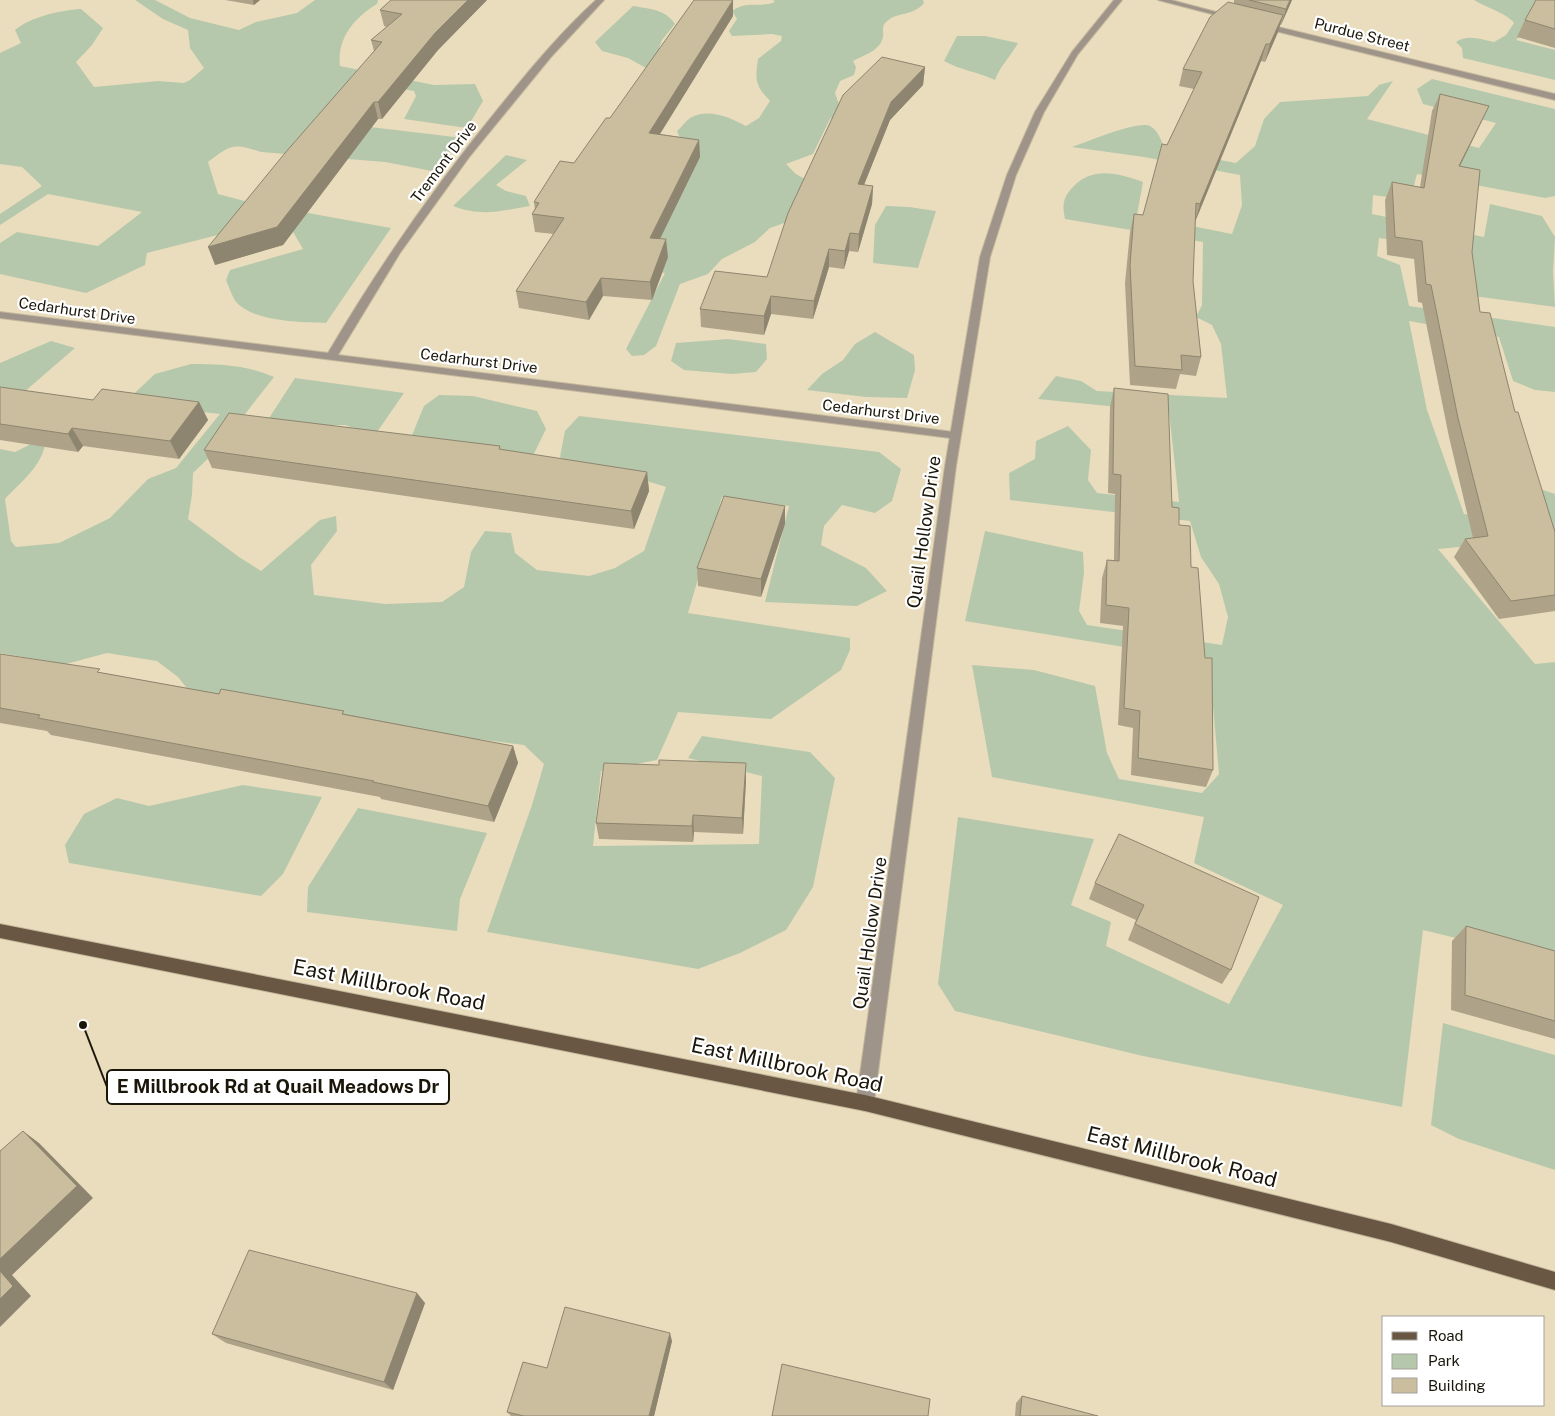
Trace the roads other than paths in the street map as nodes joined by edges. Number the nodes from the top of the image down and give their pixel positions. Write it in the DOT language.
graph roads {
  1 [pos="600,0"];
  2 [pos="1118,0"];
  3 [pos="1162,0"];
  4 [pos="1238,19"];
  5 [pos="1256,23"];
  6 [pos="1555,97"];
  7 [pos="0,315"];
  8 [pos="330,357"];
  9 [pos="954,436"];
  10 [pos="0,931"];
  11 [pos="865,1103"];
  12 [pos="1555,1282"];
  1 -- 8 [label="street, Tremont Drive"];
  2 -- 9 [label="street, Quail Hollow Drive"];
  3 -- 4 [label="street"];
  5 -- 6 [label="street, Purdue Street"];
  7 -- 8 [label="street, Cedarhurst Drive"];
  8 -- 9 [label="street, Cedarhurst Drive"];
  9 -- 11 [label="street, Quail Hollow Drive"];
  10 -- 11 [label="main road, East Millbrook Road"];
  11 -- 12 [label="main road, East Millbrook Road"];
}
